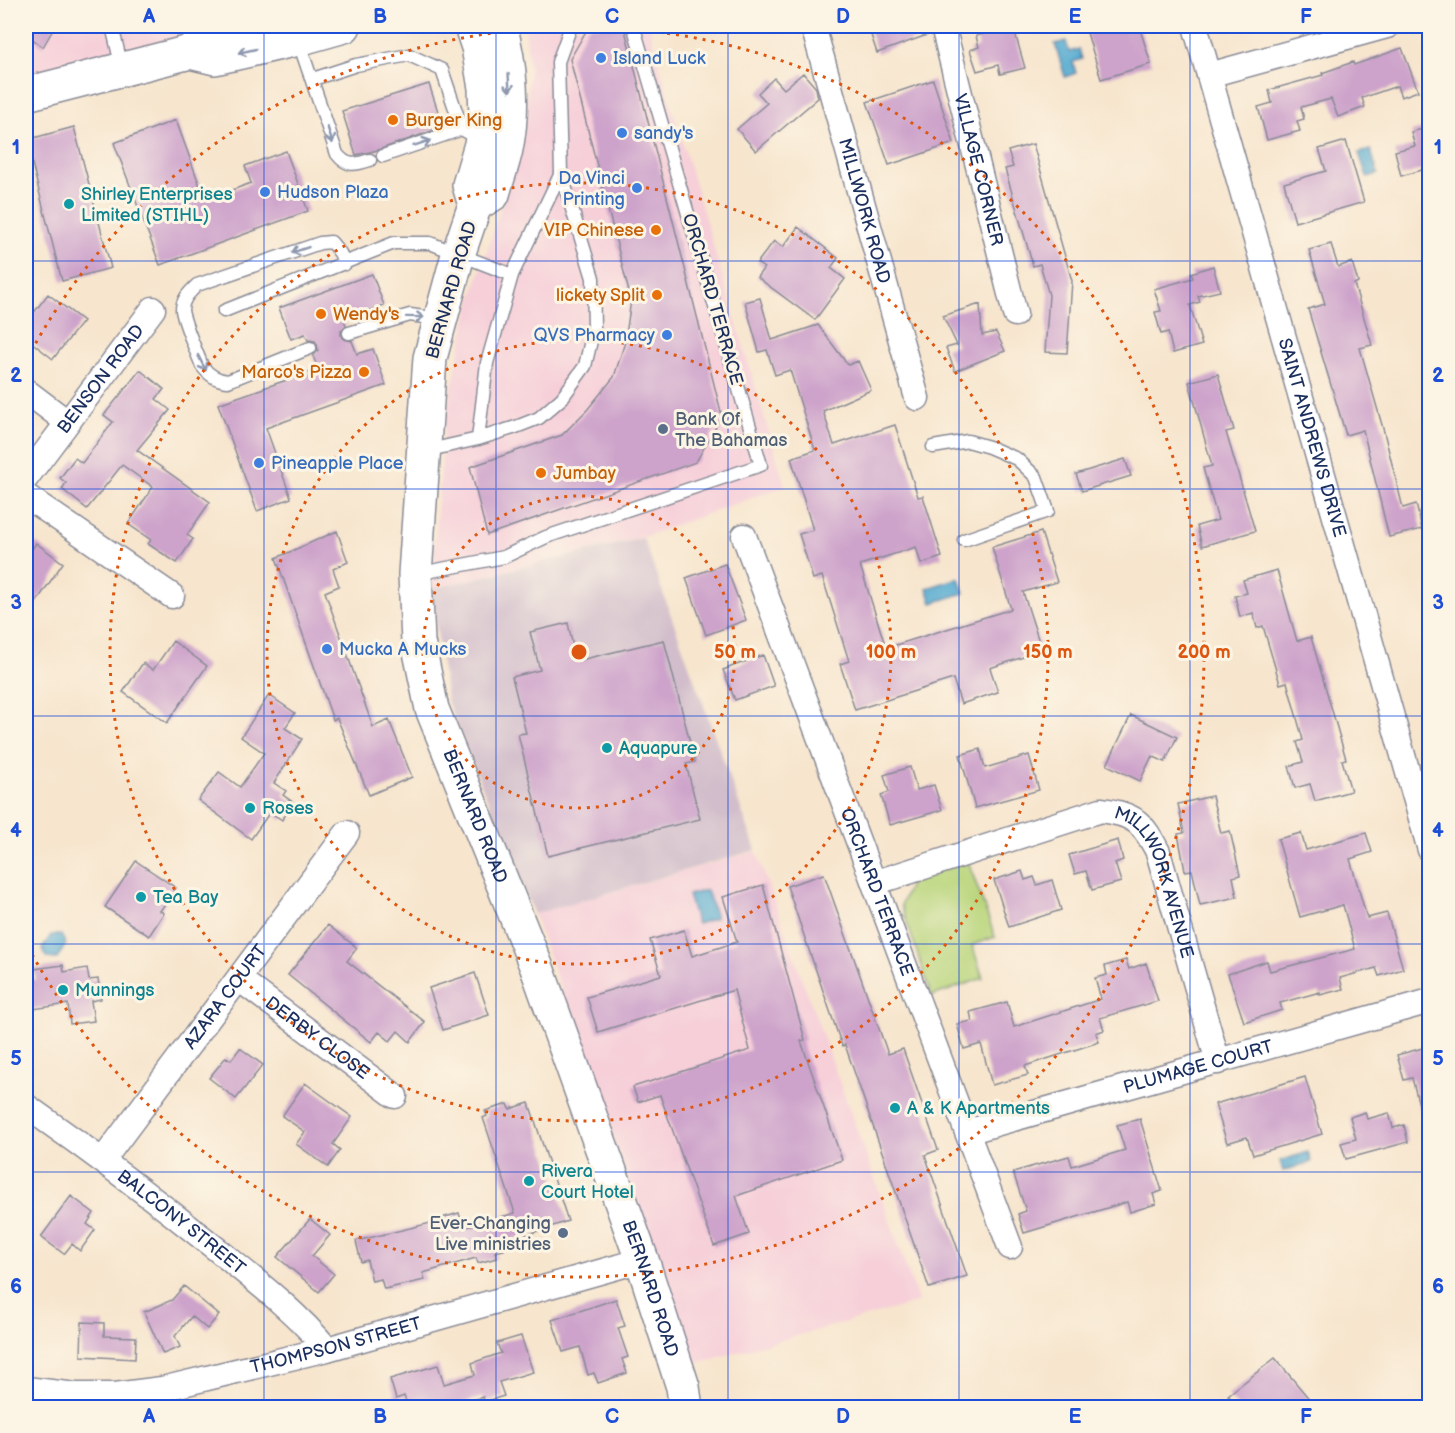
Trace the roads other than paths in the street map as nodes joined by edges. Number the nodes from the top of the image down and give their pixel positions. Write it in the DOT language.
graph roads {
  1 [pos="112,26"];
  2 [pos="241,26"];
  3 [pos="344,26"];
  4 [pos="471,26"];
  5 [pos="500,26"];
  6 [pos="571,26"];
  7 [pos="635,26"];
  8 [pos="813,26"];
  9 [pos="943,26"];
  10 [pos="1195,26"];
  11 [pos="1388,26"];
  12 [pos="298,39"];
  13 [pos="190,52"];
  14 [pos="122,68"];
  15 [pos="1209,75"];
  16 [pos="313,79"];
  17 [pos="26,94"];
  18 [pos="472,135"];
  19 [pos="383,156"];
  20 [pos="370,160"];
  21 [pos="561,172"];
  22 [pos="475,205"];
  23 [pos="458,255"];
  24 [pos="345,264"];
  25 [pos="512,275"];
  26 [pos="153,309"];
  27 [pos="224,311"];
  28 [pos="1015,314"];
  29 [pos="441,320"];
  30 [pos="349,333"];
  31 [pos="310,348"];
  32 [pos="26,391"];
  33 [pos="917,398"];
  34 [pos="67,423"];
  35 [pos="478,439"];
  36 [pos="933,447"];
  37 [pos="423,451"];
  38 [pos="26,478"];
  39 [pos="26,496"];
  40 [pos="744,536"];
  41 [pos="964,540"];
  42 [pos="415,574"];
  43 [pos="172,597"];
  44 [pos="347,833"];
  45 [pos="1430,850"];
  46 [pos="874,883"];
  47 [pos="239,979"];
  48 [pos="1430,1001"];
  49 [pos="1218,1062"];
  50 [pos="395,1096"];
  51 [pos="26,1106"];
  52 [pos="967,1132"];
  53 [pos="103,1160"];
  54 [pos="1010,1247"];
  55 [pos="642,1260"];
  56 [pos="327,1349"];
  57 [pos="26,1389"];
  58 [pos="686,1407"];
  1 -- 14 [label="lane"];
  2 -- 13 [label="main road"];
  3 -- 12 [label="main road"];
  4 -- 18 [label="main road, BERNARD ROAD"];
  5 -- 22 [label="main road, BERNARD ROAD, one-way"];
  6 -- 21 [label="lane"];
  7 -- 42 [label="lane, ORCHARD TERRACE"];
  8 -- 33 [label="street, MILLWORK ROAD"];
  9 -- 28 [label="street, VILLAGE CORNER"];
  10 -- 15 [label="street, SAINT ANDREWS DRIVE"];
  11 -- 15 [label="street"];
  12 -- 13 [label="main road, one-way"];
  12 -- 16 [label="lane"];
  13 -- 14 [label="main road"];
  14 -- 17 [label="main road"];
  15 -- 45 [label="street, SAINT ANDREWS DRIVE"];
  16 -- 18 [label="lane"];
  16 -- 20 [label="lane, one-way"];
  19 -- 18 [label="lane, one-way"];
  18 -- 22 [label="main road, BERNARD ROAD"];
  21 -- 25 [label="lane"];
  21 -- 35 [label="lane"];
  22 -- 23 [label="main road, BERNARD ROAD"];
  23 -- 24 [label="lane"];
  23 -- 25 [label="lane"];
  23 -- 29 [label="main road, BERNARD ROAD"];
  24 -- 27 [label="lane"];
  24 -- 31 [label="lane, one-way"];
  25 -- 35 [label="lane"];
  26 -- 34 [label="street, BENSON ROAD"];
  30 -- 29 [label="lane, one-way"];
  29 -- 37 [label="main road, BERNARD ROAD"];
  32 -- 34 [label="street"];
  34 -- 38 [label="street, BENSON ROAD"];
  35 -- 37 [label="lane"];
  36 -- 41 [label="lane"];
  37 -- 42 [label="main road, BERNARD ROAD"];
  39 -- 43 [label="street"];
  40 -- 46 [label="street, ORCHARD TERRACE"];
  42 -- 55 [label="main road, BERNARD ROAD"];
  44 -- 47 [label="street, AZARA COURT"];
  46 -- 49 [label="street, MILLWORK AVENUE"];
  46 -- 52 [label="street, ORCHARD TERRACE"];
  47 -- 50 [label="street, DERBY CLOSE"];
  47 -- 53 [label="street, AZARA COURT"];
  48 -- 49 [label="street, PLUMAGE COURT"];
  49 -- 52 [label="street, PLUMAGE COURT"];
  51 -- 53 [label="street, BALCONY STREET"];
  52 -- 54 [label="street, ORCHARD TERRACE"];
  53 -- 56 [label="street, BALCONY STREET"];
  55 -- 56 [label="street, THOMPSON STREET"];
  55 -- 58 [label="main road, BERNARD ROAD"];
  56 -- 57 [label="street, THOMPSON STREET"];
}
